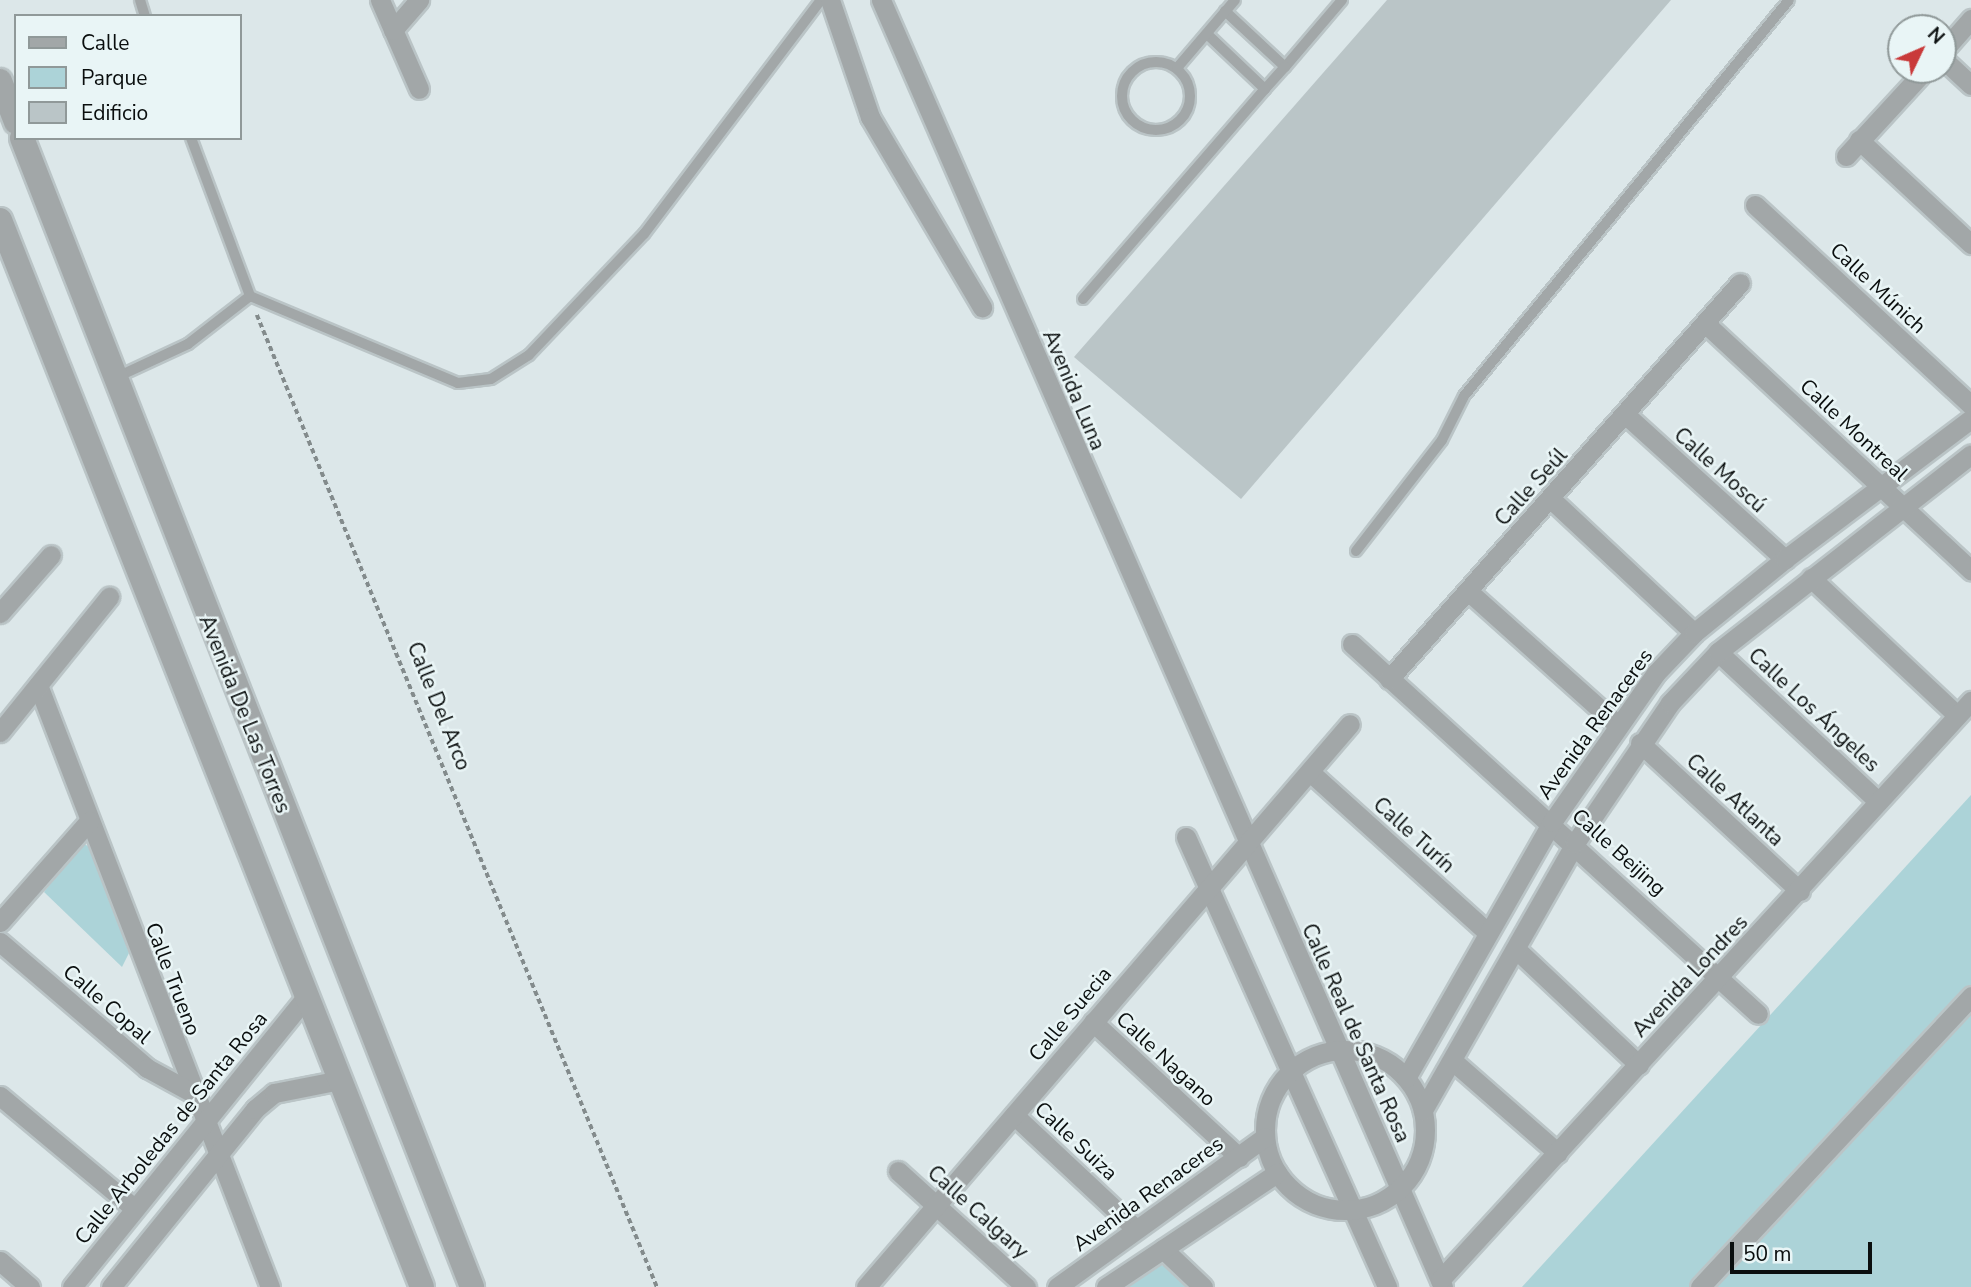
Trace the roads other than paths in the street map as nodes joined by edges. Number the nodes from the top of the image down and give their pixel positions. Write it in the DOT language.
graph roads {
  1 [pos="380,0"];
  2 [pos="419,0"];
  3 [pos="821,0"];
  4 [pos="830,0"];
  5 [pos="881,0"];
  6 [pos="1235,0"];
  7 [pos="1342,0"];
  8 [pos="1788,0"];
  9 [pos="1225,11"];
  10 [pos="1971,19"];
  11 [pos="393,30"];
  12 [pos="1207,34"];
  13 [pos="1957,35"];
  14 [pos="1285,67"];
  15 [pos="1177,68"];
  16 [pos="1957,72"];
  17 [pos="0,81"];
  18 [pos="1912,84"];
  19 [pos="1971,85"];
  20 [pos="419,89"];
  21 [pos="1265,89"];
  22 [pos="14,117"];
  23 [pos="23,140"];
  24 [pos="192,140"];
  25 [pos="1859,140"];
  26 [pos="1846,156"];
  27 [pos="1755,205"];
  28 [pos="0,220"];
  29 [pos="1971,244"];
  30 [pos="1740,283"];
  31 [pos="250,296"];
  32 [pos="1083,299"];
  33 [pos="982,307"];
  34 [pos="1706,324"];
  35 [pos="113,379"];
  36 [pos="1971,405"];
  37 [pos="1626,415"];
  38 [pos="1971,419"];
  39 [pos="1971,454"];
  40 [pos="1880,486"];
  41 [pos="1551,499"];
  42 [pos="1903,508"];
  43 [pos="1356,551"];
  44 [pos="51,555"];
  45 [pos="1785,559"];
  46 [pos="1971,570"];
  47 [pos="1811,578"];
  48 [pos="1468,592"];
  49 [pos="108,597"];
  50 [pos="2,603"];
  51 [pos="1695,633"];
  52 [pos="1352,644"];
  53 [pos="1718,652"];
  54 [pos="1390,679"];
  55 [pos="38,685"];
  56 [pos="1971,701"];
  57 [pos="1957,715"];
  58 [pos="1350,724"];
  59 [pos="1618,724"];
  60 [pos="0,732"];
  61 [pos="1640,743"];
  62 [pos="1310,772"];
  63 [pos="1226,798"];
  64 [pos="1878,801"];
  65 [pos="89,821"];
  66 [pos="1552,822"];
  67 [pos="1186,837"];
  68 [pos="1245,843"];
  69 [pos="1575,843"];
  70 [pos="1210,887"];
  71 [pos="1800,891"];
  72 [pos="0,922"];
  73 [pos="1488,933"];
  74 [pos="0,942"];
  75 [pos="1518,951"];
  76 [pos="1719,975"];
  77 [pos="1971,996"];
  78 [pos="306,997"];
  79 [pos="1758,1014"];
  80 [pos="1093,1022"];
  81 [pos="1339,1050"];
  82 [pos="1454,1062"];
  83 [pos="1639,1065"];
  84 [pos="1290,1071"];
  85 [pos="1406,1078"];
  86 [pos="340,1080"];
  87 [pos="191,1092"];
  88 [pos="0,1096"];
  89 [pos="1423,1110"];
  90 [pos="1014,1115"];
  91 [pos="203,1124"];
  92 [pos="1265,1137"];
  93 [pos="1558,1153"];
  94 [pos="216,1156"];
  95 [pos="1239,1157"];
  96 [pos="898,1171"];
  97 [pos="1277,1173"];
  98 [pos="1399,1190"];
  99 [pos="936,1204"];
  100 [pos="134,1208"];
  101 [pos="1351,1211"];
  102 [pos="1136,1229"];
  103 [pos="1163,1249"];
  104 [pos="0,1261"];
  105 [pos="1442,1284"];
  106 [pos="268,1286"];
  107 [pos="30,1287"];
  108 [pos="72,1287"];
  109 [pos="111,1287"];
  110 [pos="422,1287"];
  111 [pos="472,1287"];
  112 [pos="866,1287"];
  113 [pos="1026,1287"];
  114 [pos="1057,1287"];
  115 [pos="1106,1287"];
  116 [pos="1203,1287"];
  117 [pos="1387,1287"];
  118 [pos="1700,1287"];
  1 -- 11 [label="street"];
  2 -- 11 [label="street"];
  3 -- 31 [label="lane"];
  4 -- 33 [label="street"];
  5 -- 63 [label="street, Avenida Luna"];
  6 -- 9 [label="lane"];
  7 -- 14 [label="lane"];
  8 -- 43 [label="lane"];
  9 -- 12 [label="lane"];
  9 -- 14 [label="lane"];
  10 -- 13 [label="street"];
  11 -- 20 [label="street"];
  12 -- 15 [label="lane"];
  12 -- 21 [label="lane"];
  14 -- 21 [label="lane"];
  15 -- 15 [label="lane"];
  16 -- 19 [label="street"];
  17 -- 22 [label="street"];
  18 -- 25 [label="street"];
  21 -- 32 [label="lane"];
  23 -- 35 [label="street, Avenida De Las Torres"];
  24 -- 31 [label="lane"];
  25 -- 26 [label="street"];
  25 -- 29 [label="street"];
  27 -- 36 [label="street, Calle Múnich"];
  28 -- 78 [label="street"];
  30 -- 34 [label="street, Calle Seúl"];
  31 -- 35 [label="lane"];
  34 -- 37 [label="street, Calle Seúl"];
  34 -- 40 [label="street, Calle Montreal"];
  35 -- 111 [label="street, Avenida De Las Torres"];
  37 -- 41 [label="street, Calle Seúl"];
  37 -- 45 [label="street, Calle Moscú"];
  38 -- 40 [label="street, Avenida Renaceres"];
  39 -- 42 [label="street"];
  40 -- 42 [label="street, Calle Montreal"];
  40 -- 45 [label="street, Avenida Renaceres"];
  41 -- 48 [label="street, Calle Seúl"];
  41 -- 51 [label="street"];
  42 -- 46 [label="street, Calle Montreal"];
  42 -- 47 [label="street"];
  44 -- 50 [label="street"];
  45 -- 51 [label="street, Avenida Renaceres"];
  47 -- 53 [label="street"];
  47 -- 57 [label="street"];
  48 -- 54 [label="street, Calle Seúl"];
  48 -- 59 [label="street"];
  49 -- 55 [label="street"];
  51 -- 59 [label="street, Avenida Renaceres"];
  52 -- 54 [label="street, Calle Beijing"];
  53 -- 61 [label="street"];
  53 -- 64 [label="street, Calle Los Ángeles"];
  54 -- 66 [label="street, Calle Beijing"];
  55 -- 60 [label="street"];
  55 -- 65 [label="street, Calle Trueno"];
  56 -- 57 [label="street, Avenida Londres"];
  57 -- 64 [label="street, Avenida Londres"];
  58 -- 62 [label="street, Calle Suecia"];
  59 -- 66 [label="street, Avenida Renaceres"];
  61 -- 69 [label="street"];
  61 -- 71 [label="street, Calle Atlanta"];
  62 -- 68 [label="street, Calle Suecia"];
  62 -- 73 [label="street, Calle Turín"];
  63 -- 68 [label="street, Calle Real de Santa Rosa"];
  64 -- 71 [label="street, Avenida Londres"];
  65 -- 72 [label="street"];
  65 -- 87 [label="street, Calle Trueno"];
  66 -- 69 [label="street, Calle Beijing"];
  66 -- 73 [label="street, Avenida Renaceres"];
  67 -- 70 [label="street"];
  68 -- 70 [label="street, Calle Suecia"];
  68 -- 81 [label="street, Calle Real de Santa Rosa"];
  69 -- 75 [label="street"];
  69 -- 76 [label="street, Calle Beijing"];
  70 -- 80 [label="street, Calle Suecia"];
  70 -- 84 [label="street"];
  71 -- 76 [label="street, Avenida Londres"];
  73 -- 85 [label="street, Avenida Renaceres"];
  74 -- 87 [label="street, Calle Copal"];
  75 -- 82 [label="street"];
  75 -- 83 [label="street"];
  76 -- 79 [label="street, Calle Beijing"];
  76 -- 83 [label="street, Avenida Londres"];
  77 -- 118 [label="street"];
  78 -- 86 [label="street"];
  78 -- 91 [label="street, Calle Arboledas de Santa Rosa"];
  80 -- 90 [label="street, Calle Suecia"];
  80 -- 95 [label="street, Calle Nagano"];
  81 -- 84 [label="street"];
  81 -- 85 [label="street"];
  81 -- 98 [label="street, Calle Real de Santa Rosa"];
  82 -- 89 [label="street"];
  82 -- 93 [label="street"];
  83 -- 93 [label="street, Avenida Londres"];
  84 -- 92 [label="street"];
  84 -- 101 [label="street"];
  85 -- 89 [label="street"];
  86 -- 94 [label="street"];
  86 -- 110 [label="street"];
  87 -- 91 [label="street, Calle Trueno"];
  88 -- 100 [label="street"];
  89 -- 98 [label="street"];
  90 -- 99 [label="street, Calle Suecia"];
  90 -- 102 [label="street, Calle Suiza"];
  91 -- 94 [label="street, Calle Trueno"];
  91 -- 100 [label="street, Calle Arboledas de Santa Rosa"];
  92 -- 95 [label="street, Avenida Renaceres"];
  92 -- 97 [label="street"];
  93 -- 105 [label="street, Avenida Londres"];
  94 -- 106 [label="street, Calle Trueno"];
  94 -- 109 [label="street"];
  95 -- 102 [label="street, Avenida Renaceres"];
  96 -- 99 [label="street, Calle Calgary"];
  97 -- 101 [label="street"];
  97 -- 103 [label="street"];
  98 -- 101 [label="street"];
  98 -- 105 [label="street, Calle Real de Santa Rosa"];
  99 -- 112 [label="street, Calle Suecia"];
  99 -- 113 [label="street, Calle Calgary"];
  100 -- 108 [label="street, Calle Arboledas de Santa Rosa"];
  101 -- 117 [label="street"];
  102 -- 114 [label="street, Avenida Renaceres"];
  103 -- 115 [label="street"];
  103 -- 116 [label="street"];
  104 -- 107 [label="street"];
}
